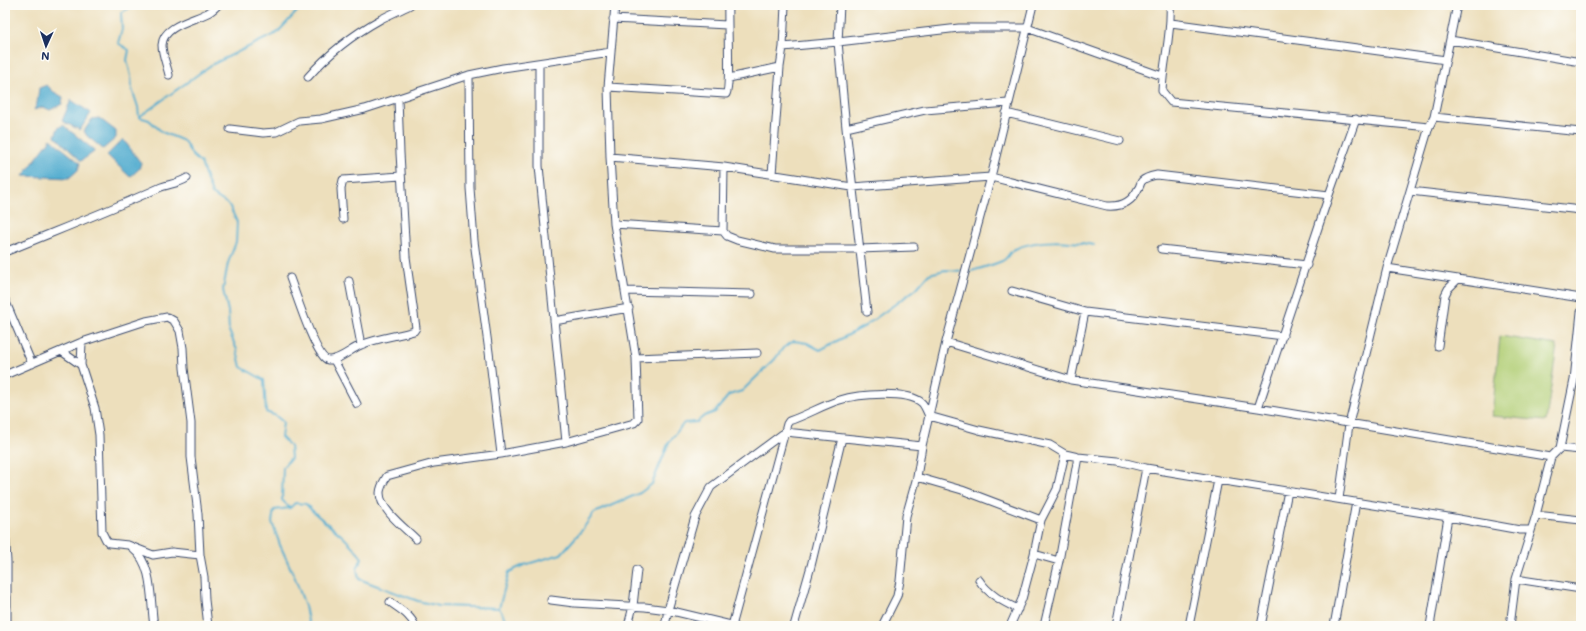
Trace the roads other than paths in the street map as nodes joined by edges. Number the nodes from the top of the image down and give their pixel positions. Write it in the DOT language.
graph roads {
  1 [pos="218,5"];
  2 [pos="410,5"];
  3 [pos="615,5"];
  4 [pos="728,5"];
  5 [pos="785,5"];
  6 [pos="840,5"];
  7 [pos="1033,5"];
  8 [pos="1170,5"];
  9 [pos="1457,5"];
  10 [pos="613,19"];
  11 [pos="1171,23"];
  12 [pos="727,25"];
  13 [pos="1027,28"];
  14 [pos="1450,40"];
  15 [pos="838,42"];
  16 [pos="784,47"];
  17 [pos="611,52"];
  18 [pos="1446,60"];
  19 [pos="1581,62"];
  20 [pos="539,63"];
  21 [pos="780,67"];
  22 [pos="169,75"];
  23 [pos="469,75"];
  24 [pos="308,76"];
  25 [pos="1162,76"];
  26 [pos="729,78"];
  27 [pos="608,87"];
  28 [pos="398,99"];
  29 [pos="1008,103"];
  30 [pos="1006,113"];
  31 [pos="1434,117"];
  32 [pos="1356,119"];
  33 [pos="1429,127"];
  34 [pos="846,128"];
  35 [pos="230,129"];
  36 [pos="1581,132"];
  37 [pos="1120,141"];
  38 [pos="610,156"];
  39 [pos="724,167"];
  40 [pos="772,174"];
  41 [pos="401,176"];
  42 [pos="991,177"];
  43 [pos="187,178"];
  44 [pos="852,187"];
  45 [pos="1410,191"];
  46 [pos="1329,195"];
  47 [pos="1581,210"];
  48 [pos="343,219"];
  49 [pos="614,224"];
  50 [pos="723,231"];
  51 [pos="914,247"];
  52 [pos="860,249"];
  53 [pos="1161,249"];
  54 [pos="5,252"];
  55 [pos="1307,265"];
  56 [pos="1387,268"];
  57 [pos="290,278"];
  58 [pos="1458,279"];
  59 [pos="349,281"];
  60 [pos="626,291"];
  61 [pos="1012,291"];
  62 [pos="752,294"];
  63 [pos="1581,298"];
  64 [pos="5,300"];
  65 [pos="629,308"];
  66 [pos="867,312"];
  67 [pos="1085,312"];
  68 [pos="1581,312"];
  69 [pos="554,321"];
  70 [pos="1283,336"];
  71 [pos="82,342"];
  72 [pos="946,342"];
  73 [pos="361,345"];
  74 [pos="1438,346"];
  75 [pos="61,351"];
  76 [pos="757,353"];
  77 [pos="636,358"];
  78 [pos="334,360"];
  79 [pos="32,364"];
  80 [pos="81,365"];
  81 [pos="5,375"];
  82 [pos="1072,380"];
  83 [pos="1578,380"];
  84 [pos="357,404"];
  85 [pos="1258,408"];
  86 [pos="929,416"];
  87 [pos="1349,424"];
  88 [pos="785,432"];
  89 [pos="842,438"];
  90 [pos="566,442"];
  91 [pos="922,446"];
  92 [pos="1560,448"];
  93 [pos="1581,450"];
  94 [pos="501,454"];
  95 [pos="1066,454"];
  96 [pos="1078,457"];
  97 [pos="1551,457"];
  98 [pos="1146,468"];
  99 [pos="917,477"];
  100 [pos="1218,480"];
  101 [pos="1288,491"];
  102 [pos="1339,499"];
  103 [pos="1356,502"];
  104 [pos="1536,515"];
  105 [pos="1448,517"];
  106 [pos="1041,520"];
  107 [pos="1581,520"];
  108 [pos="5,530"];
  109 [pos="1531,530"];
  110 [pos="416,539"];
  111 [pos="128,545"];
  112 [pos="1034,554"];
  113 [pos="200,555"];
  114 [pos="1059,561"];
  115 [pos="638,570"];
  116 [pos="979,580"];
  117 [pos="1516,580"];
  118 [pos="1581,589"];
  119 [pos="552,600"];
  120 [pos="390,602"];
  121 [pos="632,606"];
  122 [pos="668,610"];
  123 [pos="1018,610"];
  124 [pos="7,626"];
  125 [pos="154,626"];
  126 [pos="208,626"];
  127 [pos="415,626"];
  128 [pos="628,626"];
  129 [pos="665,626"];
  130 [pos="733,626"];
  131 [pos="794,626"];
  132 [pos="882,626"];
  133 [pos="1011,626"];
  134 [pos="1044,626"];
  135 [pos="1116,626"];
  136 [pos="1189,626"];
  137 [pos="1262,626"];
  138 [pos="1334,626"];
  139 [pos="1430,626"];
  140 [pos="1510,626"];
  1 -- 22 [label="street"];
  2 -- 24 [label="street"];
  3 -- 10 [label="street"];
  4 -- 12 [label="street"];
  5 -- 16 [label="street"];
  6 -- 15 [label="street"];
  7 -- 13 [label="street"];
  8 -- 11 [label="street"];
  9 -- 14 [label="street"];
  10 -- 12 [label="street"];
  10 -- 17 [label="street"];
  11 -- 18 [label="street"];
  11 -- 25 [label="street"];
  12 -- 26 [label="street"];
  13 -- 15 [label="street"];
  13 -- 25 [label="street"];
  13 -- 29 [label="street"];
  14 -- 18 [label="street"];
  14 -- 19 [label="street"];
  15 -- 16 [label="street"];
  15 -- 34 [label="street"];
  16 -- 21 [label="street"];
  17 -- 20 [label="street"];
  17 -- 27 [label="street"];
  18 -- 31 [label="street"];
  20 -- 23 [label="street"];
  20 -- 69 [label="street"];
  21 -- 26 [label="street"];
  21 -- 40 [label="street"];
  23 -- 28 [label="street"];
  23 -- 94 [label="street"];
  25 -- 32 [label="street"];
  26 -- 27 [label="street"];
  27 -- 38 [label="street"];
  28 -- 35 [label="street"];
  28 -- 41 [label="street"];
  29 -- 30 [label="street"];
  29 -- 34 [label="street"];
  30 -- 37 [label="street"];
  30 -- 42 [label="street"];
  31 -- 33 [label="street"];
  31 -- 36 [label="street"];
  32 -- 33 [label="street"];
  32 -- 46 [label="street"];
  33 -- 45 [label="street"];
  34 -- 44 [label="street"];
  38 -- 39 [label="street"];
  38 -- 49 [label="street"];
  39 -- 40 [label="street"];
  39 -- 50 [label="street"];
  40 -- 44 [label="street"];
  41 -- 48 [label="street"];
  41 -- 73 [label="street"];
  42 -- 44 [label="street"];
  42 -- 46 [label="street"];
  42 -- 72 [label="street"];
  43 -- 54 [label="street"];
  44 -- 52 [label="street"];
  45 -- 47 [label="street"];
  45 -- 56 [label="street"];
  46 -- 55 [label="street"];
  49 -- 50 [label="street"];
  49 -- 60 [label="street"];
  50 -- 52 [label="street"];
  51 -- 52 [label="street"];
  52 -- 66 [label="street"];
  53 -- 55 [label="street"];
  55 -- 70 [label="street"];
  56 -- 58 [label="street"];
  56 -- 87 [label="street"];
  57 -- 78 [label="street"];
  58 -- 63 [label="street"];
  58 -- 74 [label="street"];
  59 -- 73 [label="street"];
  60 -- 62 [label="street"];
  60 -- 65 [label="street"];
  61 -- 67 [label="street"];
  64 -- 79 [label="street"];
  65 -- 69 [label="street"];
  65 -- 77 [label="street"];
  67 -- 70 [label="street"];
  67 -- 82 [label="street"];
  68 -- 83 [label="street"];
  69 -- 90 [label="street"];
  70 -- 85 [label="street"];
  71 -- 75 [label="street"];
  71 -- 80 [label="street"];
  71 -- 113 [label="street"];
  72 -- 82 [label="street"];
  72 -- 86 [label="street"];
  73 -- 78 [label="street"];
  75 -- 79 [label="street"];
  75 -- 80 [label="street"];
  76 -- 77 [label="street"];
  77 -- 90 [label="street"];
  78 -- 84 [label="street"];
  79 -- 81 [label="street"];
  80 -- 111 [label="street"];
  82 -- 85 [label="street"];
  83 -- 92 [label="street"];
  85 -- 87 [label="street"];
  86 -- 88 [label="street"];
  86 -- 91 [label="street"];
  86 -- 95 [label="street"];
  87 -- 97 [label="street"];
  87 -- 102 [label="street"];
  88 -- 89 [label="street"];
  88 -- 122 [label="street"];
  88 -- 130 [label="street"];
  89 -- 91 [label="street"];
  89 -- 131 [label="street"];
  90 -- 94 [label="street"];
  91 -- 99 [label="street"];
  92 -- 93 [label="street"];
  92 -- 97 [label="street"];
  94 -- 110 [label="street"];
  95 -- 96 [label="street"];
  95 -- 106 [label="street"];
  96 -- 98 [label="street"];
  96 -- 114 [label="street"];
  97 -- 104 [label="street"];
  98 -- 100 [label="street"];
  98 -- 135 [label="street"];
  99 -- 106 [label="street"];
  99 -- 132 [label="street"];
  100 -- 101 [label="street"];
  100 -- 136 [label="street"];
  101 -- 102 [label="street"];
  101 -- 137 [label="street"];
  102 -- 103 [label="street"];
  103 -- 105 [label="street"];
  103 -- 138 [label="street"];
  104 -- 107 [label="street"];
  104 -- 109 [label="street"];
  105 -- 109 [label="street"];
  105 -- 139 [label="street"];
  106 -- 112 [label="street"];
  108 -- 124 [label="street"];
  109 -- 117 [label="street"];
  111 -- 113 [label="street"];
  111 -- 125 [label="street"];
  112 -- 114 [label="street"];
  112 -- 123 [label="street"];
  113 -- 126 [label="street"];
  114 -- 134 [label="street"];
  115 -- 121 [label="street"];
  116 -- 123 [label="street"];
  117 -- 118 [label="street"];
  117 -- 140 [label="street"];
  119 -- 121 [label="street"];
  120 -- 127 [label="street"];
  121 -- 122 [label="street"];
  121 -- 128 [label="street"];
  122 -- 129 [label="street"];
  122 -- 130 [label="street"];
  123 -- 133 [label="street"];
}
